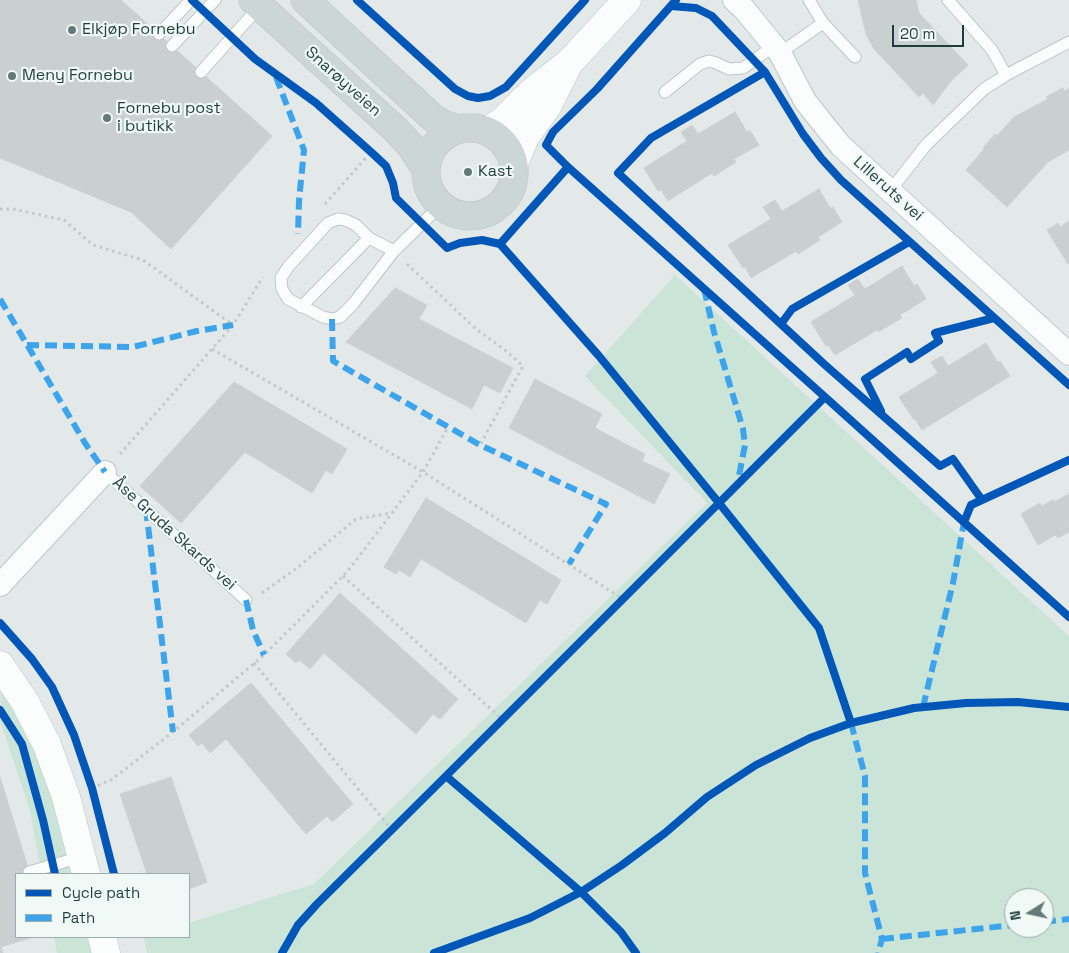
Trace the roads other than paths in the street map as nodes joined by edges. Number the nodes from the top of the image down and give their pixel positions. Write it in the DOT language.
graph roads {
  1 [pos="190,0"];
  2 [pos="216,0"];
  3 [pos="305,0"];
  4 [pos="627,0"];
  5 [pos="734,0"];
  6 [pos="809,0"];
  7 [pos="948,0"];
  8 [pos="256,3"];
  9 [pos="823,22"];
  10 [pos="159,34"];
  11 [pos="1069,42"];
  12 [pos="172,46"];
  13 [pos="777,50"];
  14 [pos="855,57"];
  15 [pos="570,62"];
  16 [pos="201,72"];
  17 [pos="1006,75"];
  18 [pos="665,92"];
  19 [pos="457,129"];
  20 [pos="488,131"];
  21 [pos="514,163"];
  22 [pos="426,169"];
  23 [pos="890,190"];
  24 [pos="441,205"];
  25 [pos="368,238"];
  26 [pos="394,252"];
  27 [pos="301,307"];
  28 [pos="1069,354"];
  29 [pos="104,472"];
  30 [pos="0,585"];
  31 [pos="246,600"];
  32 [pos="0,665"];
  33 [pos="84,866"];
  34 [pos="29,872"];
  35 [pos="102,938"];
  36 [pos="106,953"];
  1 -- 10 [label="lane"];
  2 -- 12 [label="lane"];
  3 -- 19 [label="main road"];
  4 -- 15 [label="street"];
  5 -- 13 [label="street, Lilleruts vei"];
  6 -- 9 [label="lane"];
  7 -- 17 [label="lane"];
  8 -- 16 [label="lane"];
  8 -- 22 [label="main road, Snarøyveien"];
  9 -- 13 [label="lane"];
  9 -- 14 [label="lane"];
  11 -- 17 [label="lane"];
  13 -- 18 [label="lane"];
  13 -- 23 [label="street, Lilleruts vei"];
  15 -- 20 [label="street"];
  15 -- 21 [label="street"];
  17 -- 23 [label="lane"];
  19 -- 20 [label="main road"];
  19 -- 22 [label="main road"];
  20 -- 21 [label="main road"];
  21 -- 24 [label="main road"];
  22 -- 24 [label="main road"];
  23 -- 28 [label="street, Lilleruts vei"];
  24 -- 26 [label="lane"];
  25 -- 26 [label="lane"];
  25 -- 27 [label="lane"];
  25 -- 27 [label="lane"];
  26 -- 27 [label="lane"];
  29 -- 30 [label="street, Åse Gruda Skards vei"];
  29 -- 31 [label="lane, Åse Gruda Skards vei"];
  32 -- 33 [label="street"];
  33 -- 34 [label="lane"];
  35 -- 36 [label="street"];
}
